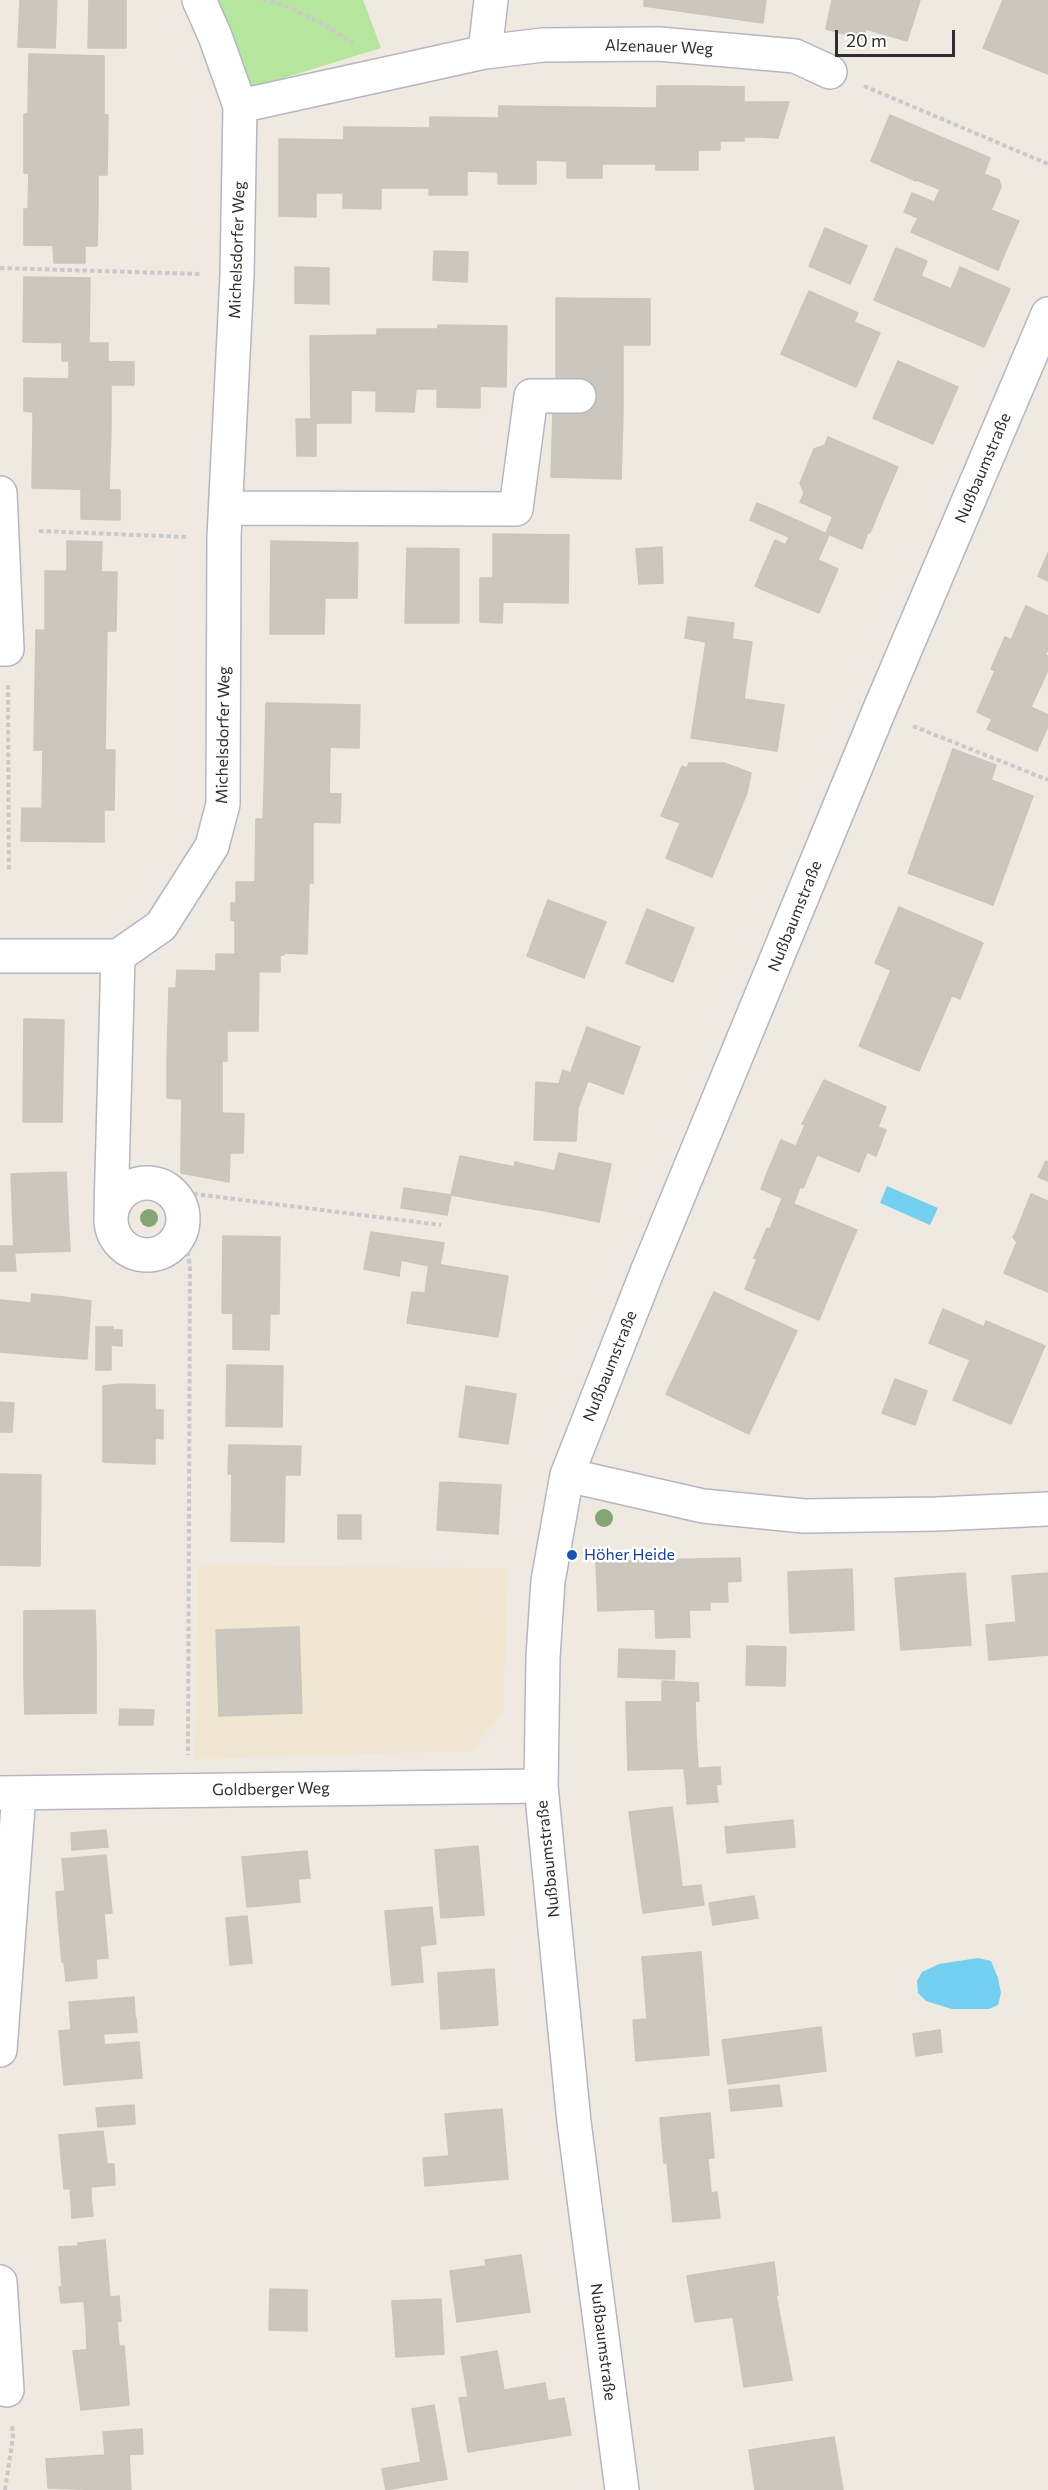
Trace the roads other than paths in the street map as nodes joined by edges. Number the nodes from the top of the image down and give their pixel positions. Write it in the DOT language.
graph roads {
  1 [pos="199,0"];
  2 [pos="491,0"];
  3 [pos="485,52"];
  4 [pos="830,72"];
  5 [pos="240,106"];
  6 [pos="1048,314"];
  7 [pos="579,396"];
  8 [pos="0,493"];
  9 [pos="225,523"];
  10 [pos="4,649"];
  11 [pos="0,956"];
  12 [pos="118,956"];
  13 [pos="111,1211"];
  14 [pos="567,1475"];
  15 [pos="1048,1509"];
  16 [pos="541,1786"];
  17 [pos="10,1793"];
  18 [pos="0,2050"];
  19 [pos="0,2282"];
  20 [pos="7,2390"];
  21 [pos="622,2490"];
  1 -- 5 [label="street, Michelsdorfer Weg"];
  2 -- 3 [label="street"];
  3 -- 4 [label="street, Alzenauer Weg"];
  3 -- 5 [label="street, Alzenauer Weg"];
  5 -- 9 [label="street, Michelsdorfer Weg"];
  6 -- 14 [label="street, Nußbaumstraße"];
  7 -- 9 [label="street"];
  8 -- 10 [label="street"];
  9 -- 12 [label="street, Michelsdorfer Weg"];
  11 -- 12 [label="street"];
  12 -- 13 [label="street"];
  13 -- 13 [label="street"];
  14 -- 15 [label="street"];
  14 -- 16 [label="street, Nußbaumstraße"];
  16 -- 17 [label="street, Goldberger Weg"];
  16 -- 21 [label="street, Nußbaumstraße"];
  17 -- 18 [label="street"];
  19 -- 20 [label="street"];
}
